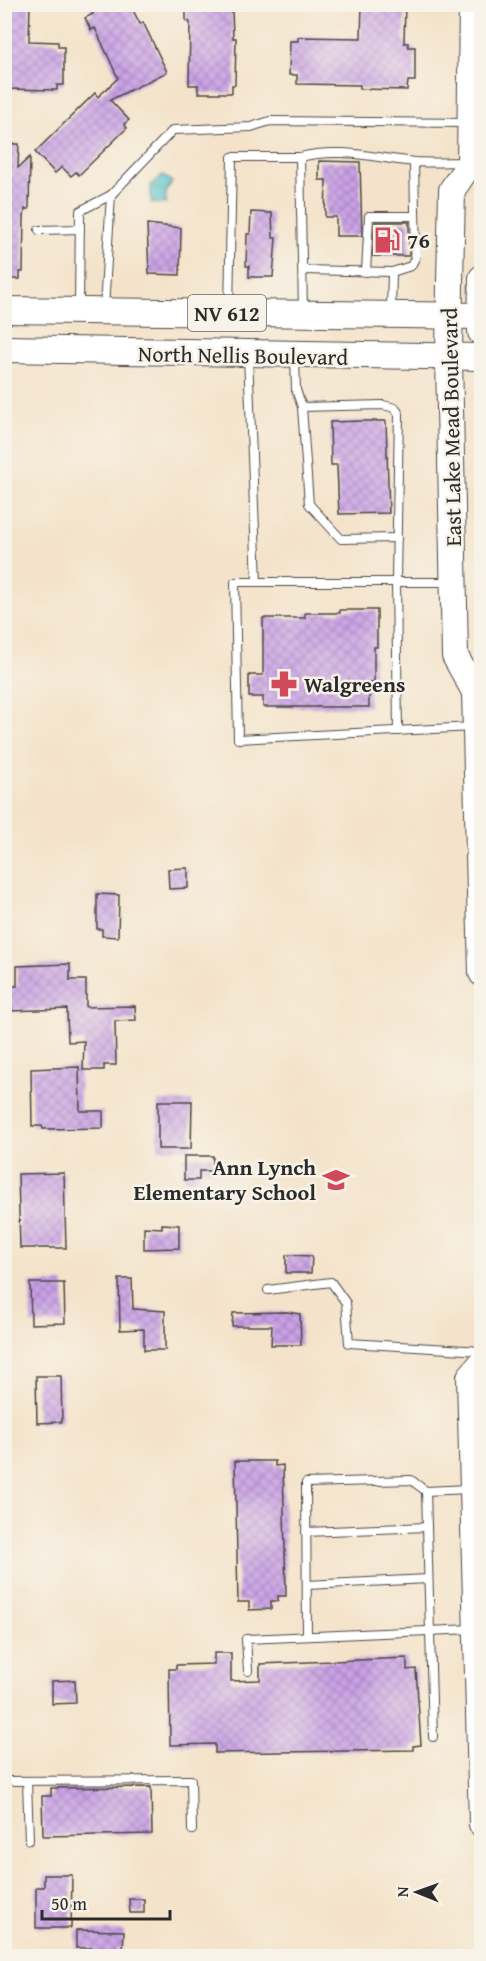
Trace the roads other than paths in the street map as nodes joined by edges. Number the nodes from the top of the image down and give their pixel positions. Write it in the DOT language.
graph roads {
  1 [pos="472,4"];
  2 [pos="476,44"];
  3 [pos="470,123"];
  4 [pos="300,158"];
  5 [pos="414,162"];
  6 [pos="478,169"];
  7 [pos="111,195"];
  8 [pos="415,216"];
  9 [pos="80,229"];
  10 [pos="39,230"];
  11 [pos="303,270"];
  12 [pos="366,272"];
  13 [pos="392,272"];
  14 [pos="482,278"];
  15 [pos="4,310"];
  16 [pos="91,311"];
  17 [pos="229,313"];
  18 [pos="303,314"];
  19 [pos="391,315"];
  20 [pos="449,316"];
  21 [pos="482,316"];
  22 [pos="482,333"];
  23 [pos="4,349"];
  24 [pos="248,355"];
  25 [pos="295,356"];
  26 [pos="482,357"];
  27 [pos="449,358"];
  28 [pos="302,407"];
  29 [pos="397,538"];
  30 [pos="396,580"];
  31 [pos="257,582"];
  32 [pos="452,582"];
  33 [pos="478,684"];
  34 [pos="398,731"];
  35 [pos="478,737"];
  36 [pos="480,832"];
  37 [pos="482,973"];
  38 [pos="268,1290"];
  39 [pos="482,1352"];
  40 [pos="482,1363"];
  41 [pos="473,1489"];
  42 [pos="426,1491"];
  43 [pos="427,1527"];
  44 [pos="306,1532"];
  45 [pos="478,1544"];
  46 [pos="429,1579"];
  47 [pos="307,1585"];
  48 [pos="476,1629"];
  49 [pos="430,1631"];
  50 [pos="307,1636"];
  51 [pos="248,1671"];
  52 [pos="433,1737"];
  53 [pos="4,1781"];
  54 [pos="27,1781"];
  55 [pos="482,1824"];
  56 [pos="192,1830"];
  57 [pos="29,1840"];
  1 -- 2 [label="main road"];
  2 -- 3 [label="main road"];
  3 -- 6 [label="main road"];
  3 -- 7 [label="lane"];
  4 -- 5 [label="lane"];
  4 -- 11 [label="lane"];
  4 -- 17 [label="lane"];
  5 -- 6 [label="lane"];
  5 -- 8 [label="lane"];
  6 -- 20 [label="main road, East Lake Mead Boulevard"];
  7 -- 9 [label="lane"];
  7 -- 16 [label="lane"];
  8 -- 12 [label="lane"];
  8 -- 13 [label="lane"];
  9 -- 10 [label="lane"];
  9 -- 16 [label="lane"];
  11 -- 12 [label="lane"];
  11 -- 18 [label="lane"];
  12 -- 13 [label="lane"];
  13 -- 19 [label="lane"];
  14 -- 21 [label="main road, East Lake Mead Boulevard"];
  15 -- 16 [label="main road, North Nellis Boulevard / NV 612"];
  16 -- 17 [label="main road, North Nellis Boulevard / NV 612"];
  17 -- 18 [label="main road, North Nellis Boulevard / NV 612"];
  18 -- 19 [label="main road, North Nellis Boulevard / NV 612"];
  19 -- 20 [label="main road, North Nellis Boulevard / NV 612"];
  20 -- 21 [label="main road, North Nellis Boulevard / NV 612"];
  20 -- 27 [label="main road, East Lake Mead Boulevard"];
  21 -- 22 [label="main road, East Lake Mead Boulevard"];
  23 -- 24 [label="main road, North Nellis Boulevard / NV 612"];
  24 -- 25 [label="main road, North Nellis Boulevard / NV 612"];
  24 -- 31 [label="lane"];
  25 -- 27 [label="main road, North Nellis Boulevard / NV 612"];
  25 -- 28 [label="lane"];
  26 -- 27 [label="main road, North Nellis Boulevard / NV 612"];
  27 -- 32 [label="main road, East Lake Mead Boulevard"];
  28 -- 29 [label="lane"];
  28 -- 29 [label="lane"];
  29 -- 30 [label="lane"];
  30 -- 31 [label="lane"];
  30 -- 32 [label="lane"];
  30 -- 34 [label="lane"];
  31 -- 34 [label="lane"];
  32 -- 33 [label="main road, East Lake Mead Boulevard"];
  33 -- 35 [label="main road, East Lake Mead Boulevard"];
  34 -- 35 [label="lane"];
  35 -- 36 [label="main road, East Lake Mead Boulevard"];
  36 -- 37 [label="main road, East Lake Mead Boulevard"];
  38 -- 39 [label="lane"];
  40 -- 41 [label="main road"];
  41 -- 42 [label="lane"];
  41 -- 45 [label="main road"];
  42 -- 43 [label="lane"];
  42 -- 44 [label="lane"];
  43 -- 44 [label="lane"];
  43 -- 46 [label="lane"];
  44 -- 47 [label="lane"];
  45 -- 48 [label="main road"];
  46 -- 47 [label="lane"];
  46 -- 49 [label="lane"];
  47 -- 50 [label="lane"];
  48 -- 49 [label="lane"];
  48 -- 55 [label="main road"];
  49 -- 50 [label="lane"];
  49 -- 52 [label="lane"];
  50 -- 51 [label="lane"];
  53 -- 54 [label="lane"];
  54 -- 56 [label="lane"];
  54 -- 57 [label="lane"];
}
